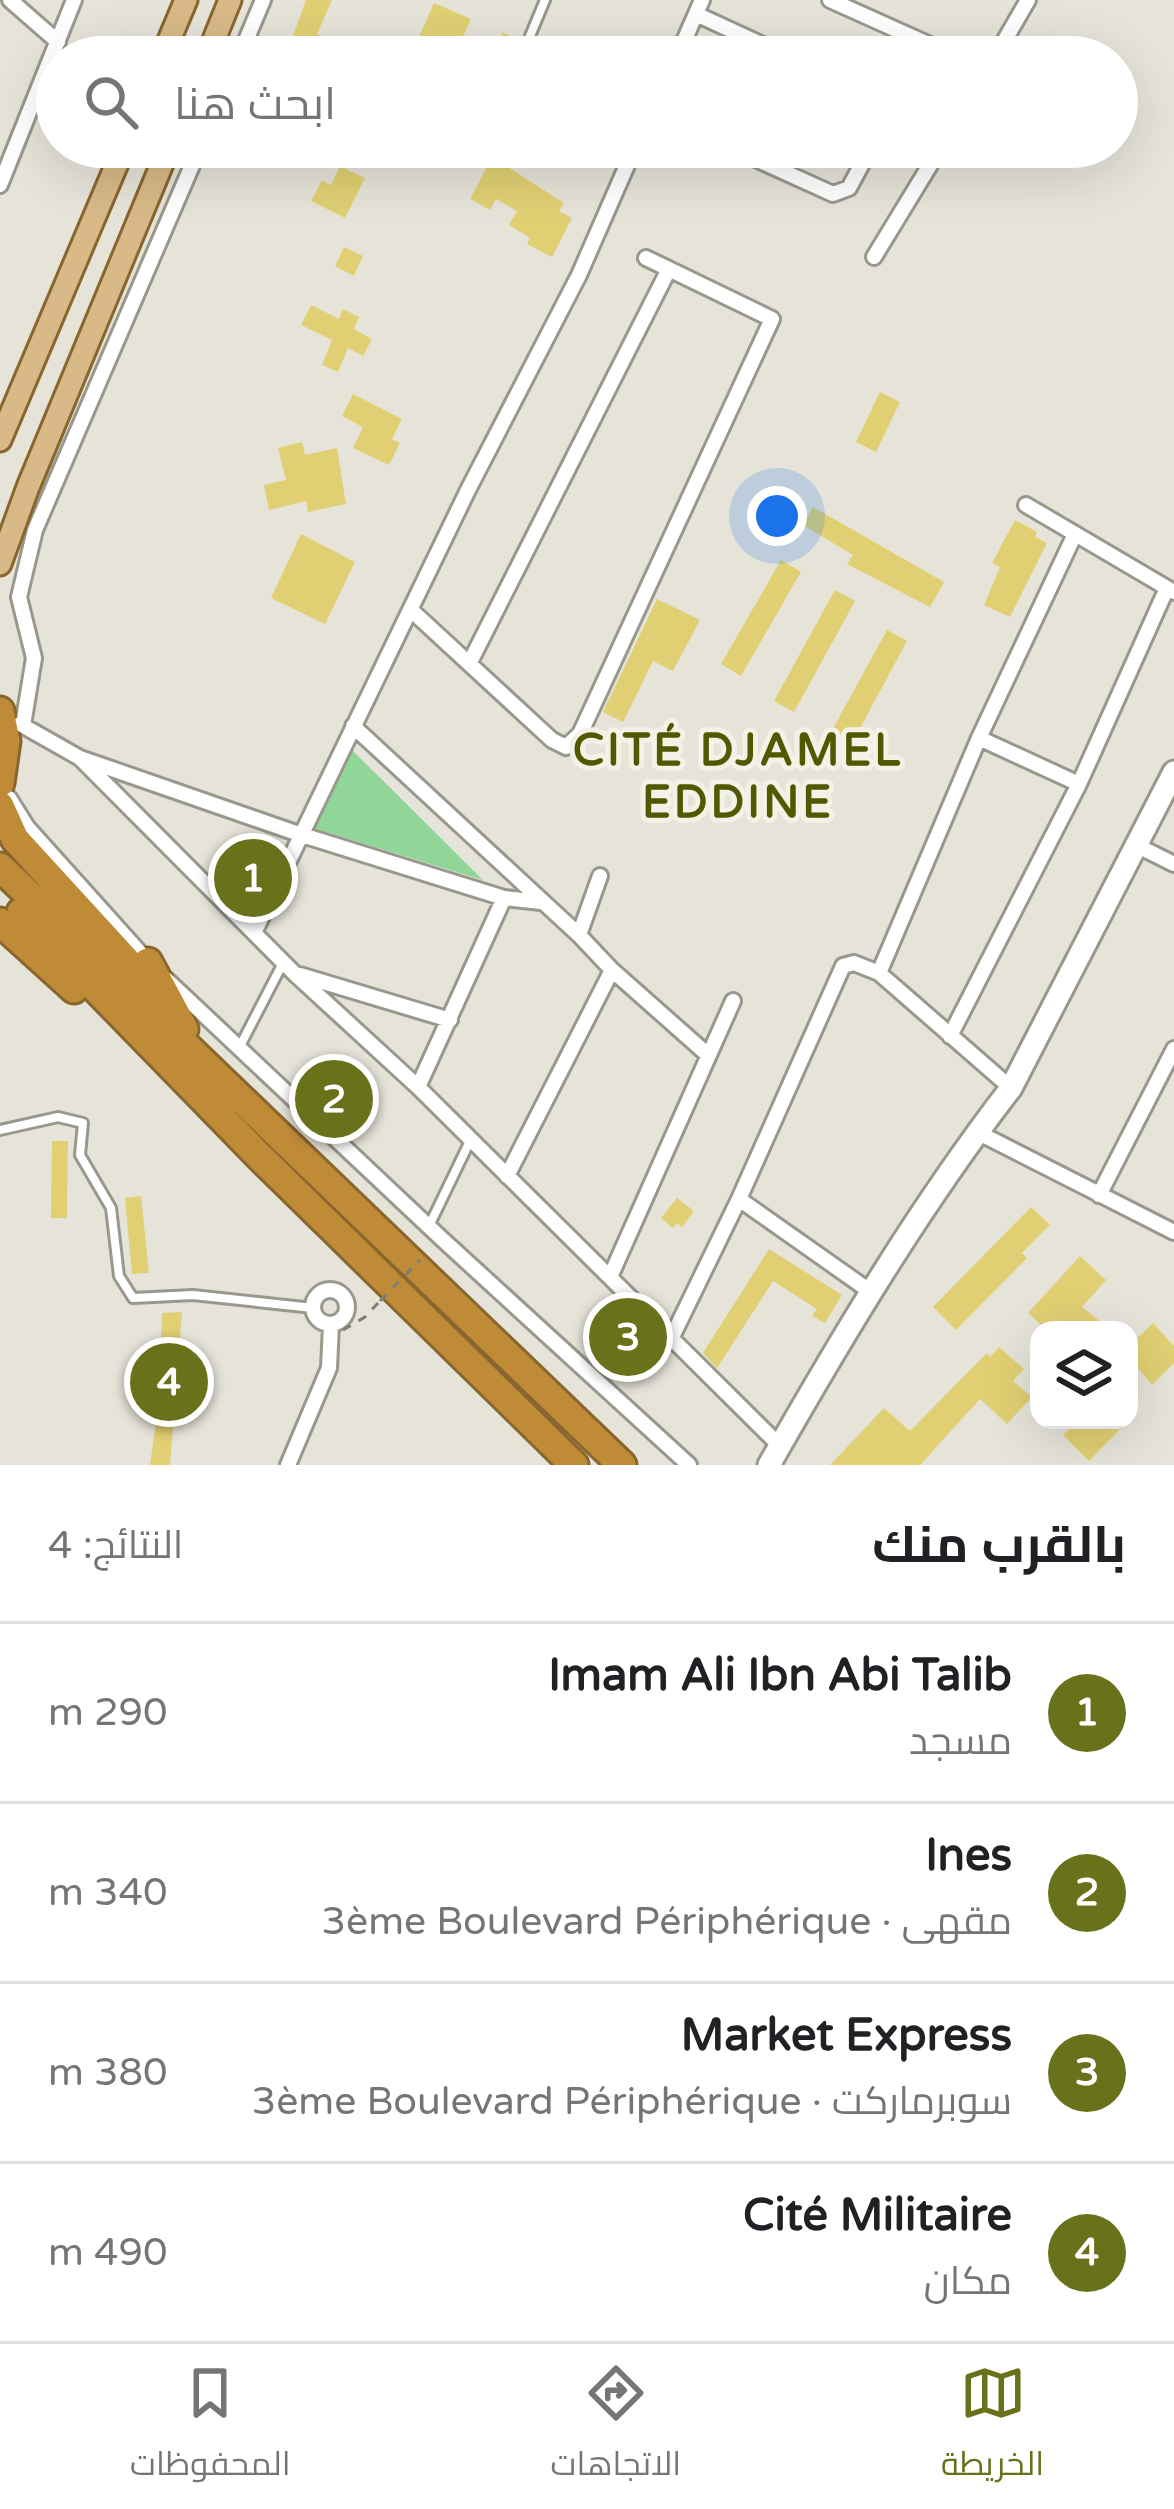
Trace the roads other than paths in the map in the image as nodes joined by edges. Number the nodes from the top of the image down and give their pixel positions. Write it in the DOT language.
graph roads {
  1 [pos="10,0"];
  2 [pos="74,0"];
  3 [pos="186,0"];
  4 [pos="230,0"];
  5 [pos="263,0"];
  6 [pos="545,0"];
  7 [pos="830,0"];
  8 [pos="1028,0"];
  9 [pos="699,7"];
  10 [pos="51,36"];
  11 [pos="60,36"];
  12 [pos="171,36"];
  13 [pos="215,36"];
  14 [pos="247,36"];
  15 [pos="530,36"];
  16 [pos="686,36"];
  17 [pos="751,36"];
  18 [pos="910,36"];
  19 [pos="1007,36"];
  20 [pos="36,96"];
  21 [pos="115,168"];
  22 [pos="161,168"];
  23 [pos="190,168"];
  24 [pos="626,168"];
  25 [pos="775,168"];
  26 [pos="860,168"];
  27 [pos="928,168"];
  28 [pos="0,184"];
  29 [pos="874,257"];
  30 [pos="646,258"];
  31 [pos="669,269"];
  32 [pos="0,440"];
  33 [pos="1025,505"];
  34 [pos="24,527"];
  35 [pos="1076,534"];
  36 [pos="0,564"];
  37 [pos="1171,590"];
  38 [pos="411,610"];
  39 [pos="470,662"];
  40 [pos="8,717"];
  41 [pos="352,726"];
  42 [pos="979,738"];
  43 [pos="80,758"];
  44 [pos="1174,772"];
  45 [pos="0,783"];
  46 [pos="1079,784"];
  47 [pos="0,806"];
  48 [pos="299,833"];
  49 [pos="1136,844"];
  50 [pos="1174,865"];
  51 [pos="0,866"];
  52 [pos="600,877"];
  53 [pos="0,891"];
  54 [pos="504,898"];
  55 [pos="541,902"];
  56 [pos="0,922"];
  57 [pos="254,933"];
  58 [pos="579,935"];
  59 [pos="148,962"];
  60 [pos="289,968"];
  61 [pos="612,970"];
  62 [pos="879,974"];
  63 [pos="734,1001"];
  64 [pos="450,1020"];
  65 [pos="184,1029"];
  66 [pos="950,1036"];
  67 [pos="240,1046"];
  68 [pos="1174,1049"];
  69 [pos="708,1055"];
  70 [pos="212,1070"];
  71 [pos="418,1087"];
  72 [pos="1011,1088"];
  73 [pos="0,1130"];
  74 [pos="977,1132"];
  75 [pos="470,1141"];
  76 [pos="260,1157"];
  77 [pos="507,1176"];
  78 [pos="1099,1195"];
  79 [pos="740,1199"];
  80 [pos="428,1226"];
  81 [pos="1174,1232"];
  82 [pos="610,1277"];
  83 [pos="871,1292"];
  84 [pos="313,1308"];
  85 [pos="331,1331"];
  86 [pos="670,1339"];
  87 [pos="775,1455"];
  88 [pos="288,1465"];
  89 [pos="574,1465"];
  90 [pos="622,1465"];
  91 [pos="689,1465"];
  1 -- 10 [label="street"];
  2 -- 11 [label="street"];
  3 -- 12 [label="main road"];
  4 -- 13 [label="main road"];
  5 -- 14 [label="street"];
  6 -- 15 [label="lane"];
  7 -- 18 [label="street"];
  8 -- 19 [label="street"];
  9 -- 16 [label="street"];
  9 -- 17 [label="street"];
  20 -- 28 [label="street"];
  21 -- 32 [label="main road"];
  22 -- 34 [label="main road"];
  23 -- 34 [label="street"];
  24 -- 38 [label="street"];
  25 -- 26 [label="street"];
  27 -- 29 [label="street"];
  30 -- 31 [label="street"];
  31 -- 39 [label="street"];
  31 -- 39 [label="street"];
  33 -- 35 [label="street"];
  34 -- 36 [label="main road"];
  34 -- 40 [label="street"];
  35 -- 37 [label="street"];
  35 -- 42 [label="street"];
  37 -- 46 [label="street"];
  38 -- 39 [label="street"];
  38 -- 41 [label="street"];
  40 -- 43 [label="street"];
  40 -- 45 [label="highway"];
  41 -- 48 [label="street"];
  41 -- 55 [label="street"];
  42 -- 46 [label="street"];
  42 -- 62 [label="street"];
  43 -- 48 [label="street"];
  43 -- 57 [label="street"];
  44 -- 49 [label="street"];
  45 -- 59 [label="street"];
  46 -- 66 [label="street"];
  47 -- 65 [label="highway"];
  48 -- 54 [label="street"];
  48 -- 57 [label="street"];
  49 -- 50 [label="street"];
  49 -- 72 [label="street"];
  51 -- 70 [label="highway"];
  52 -- 58 [label="street"];
  53 -- 76 [label="highway"];
  54 -- 55 [label="street"];
  54 -- 64 [label="street"];
  55 -- 58 [label="street"];
  56 -- 76 [label="highway"];
  57 -- 60 [label="street"];
  58 -- 61 [label="street"];
  59 -- 65 [label="highway"];
  59 -- 67 [label="street"];
  60 -- 64 [label="street"];
  60 -- 67 [label="lane"];
  60 -- 71 [label="street"];
  61 -- 69 [label="street"];
  61 -- 77 [label="street"];
  62 -- 66 [label="street"];
  62 -- 79 [label="street"];
  63 -- 69 [label="street"];
  64 -- 71 [label="street"];
  65 -- 70 [label="highway"];
  66 -- 72 [label="street"];
  67 -- 80 [label="street"];
  68 -- 78 [label="street"];
  69 -- 82 [label="street"];
  70 -- 90 [label="highway"];
  71 -- 75 [label="street"];
  72 -- 74 [label="street"];
  73 -- 84 [label="lane"];
  74 -- 78 [label="street"];
  74 -- 83 [label="street"];
  75 -- 77 [label="street"];
  75 -- 80 [label="lane"];
  76 -- 89 [label="highway"];
  77 -- 82 [label="street"];
  78 -- 81 [label="street"];
  79 -- 83 [label="street"];
  79 -- 86 [label="street"];
  80 -- 91 [label="street"];
  82 -- 86 [label="street"];
  83 -- 87 [label="street"];
  84 -- 85 [label="street"];
  84 -- 85 [label="street"];
  85 -- 88 [label="street"];
  86 -- 87 [label="street"];
}
